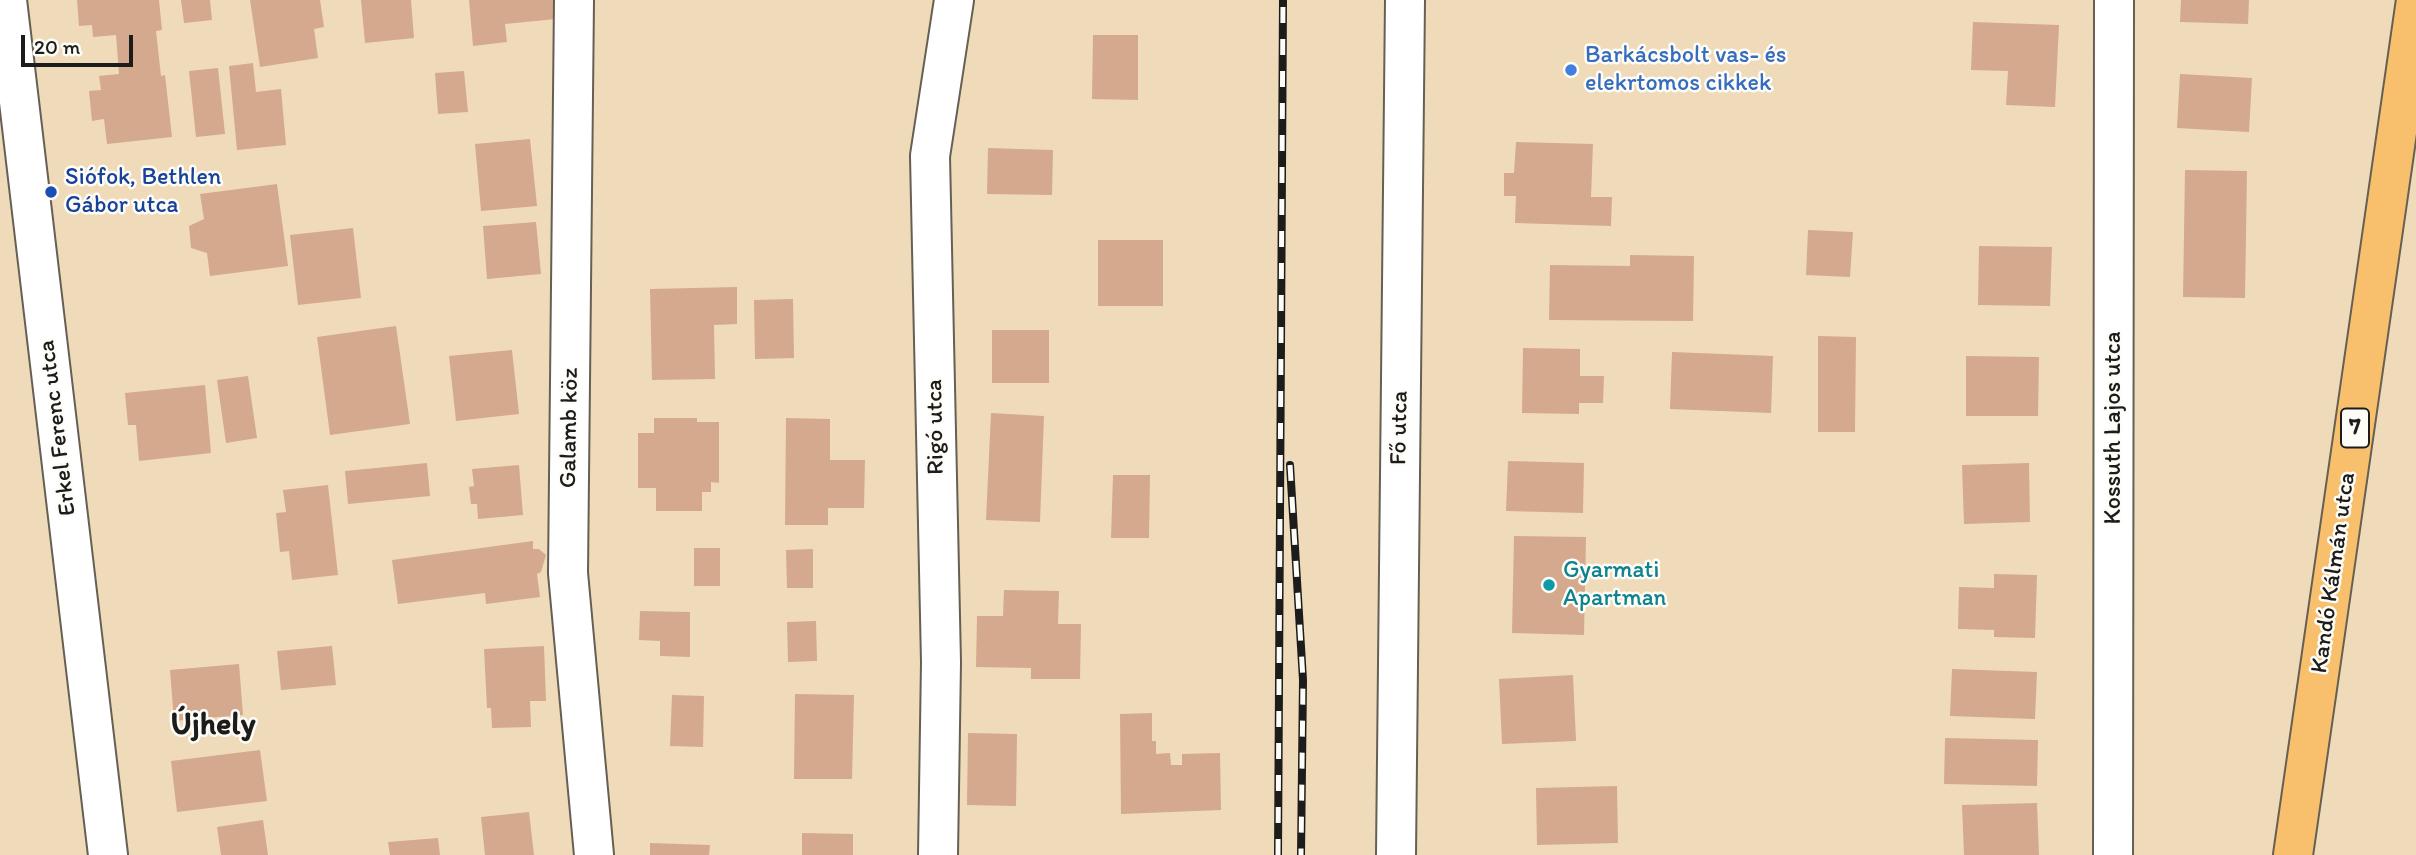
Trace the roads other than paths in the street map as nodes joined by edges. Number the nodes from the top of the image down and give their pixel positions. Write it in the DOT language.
graph roads {
  1 [pos="7,0"];
  2 [pos="574,0"];
  3 [pos="954,0"];
  4 [pos="1405,0"];
  5 [pos="2114,0"];
  6 [pos="2416,0"];
  7 [pos="108,855"];
  8 [pos="594,855"];
  9 [pos="938,855"];
  10 [pos="1396,855"];
  11 [pos="2113,855"];
  12 [pos="2293,855"];
  1 -- 7 [label="street, Erkel Ferenc utca"];
  2 -- 8 [label="street, Galamb köz"];
  3 -- 9 [label="street, Rigó utca"];
  4 -- 10 [label="street, Fő utca"];
  5 -- 11 [label="street, Kossuth Lajos utca"];
  6 -- 12 [label="main road, Kandó Kálmán utca / 7"];
}
